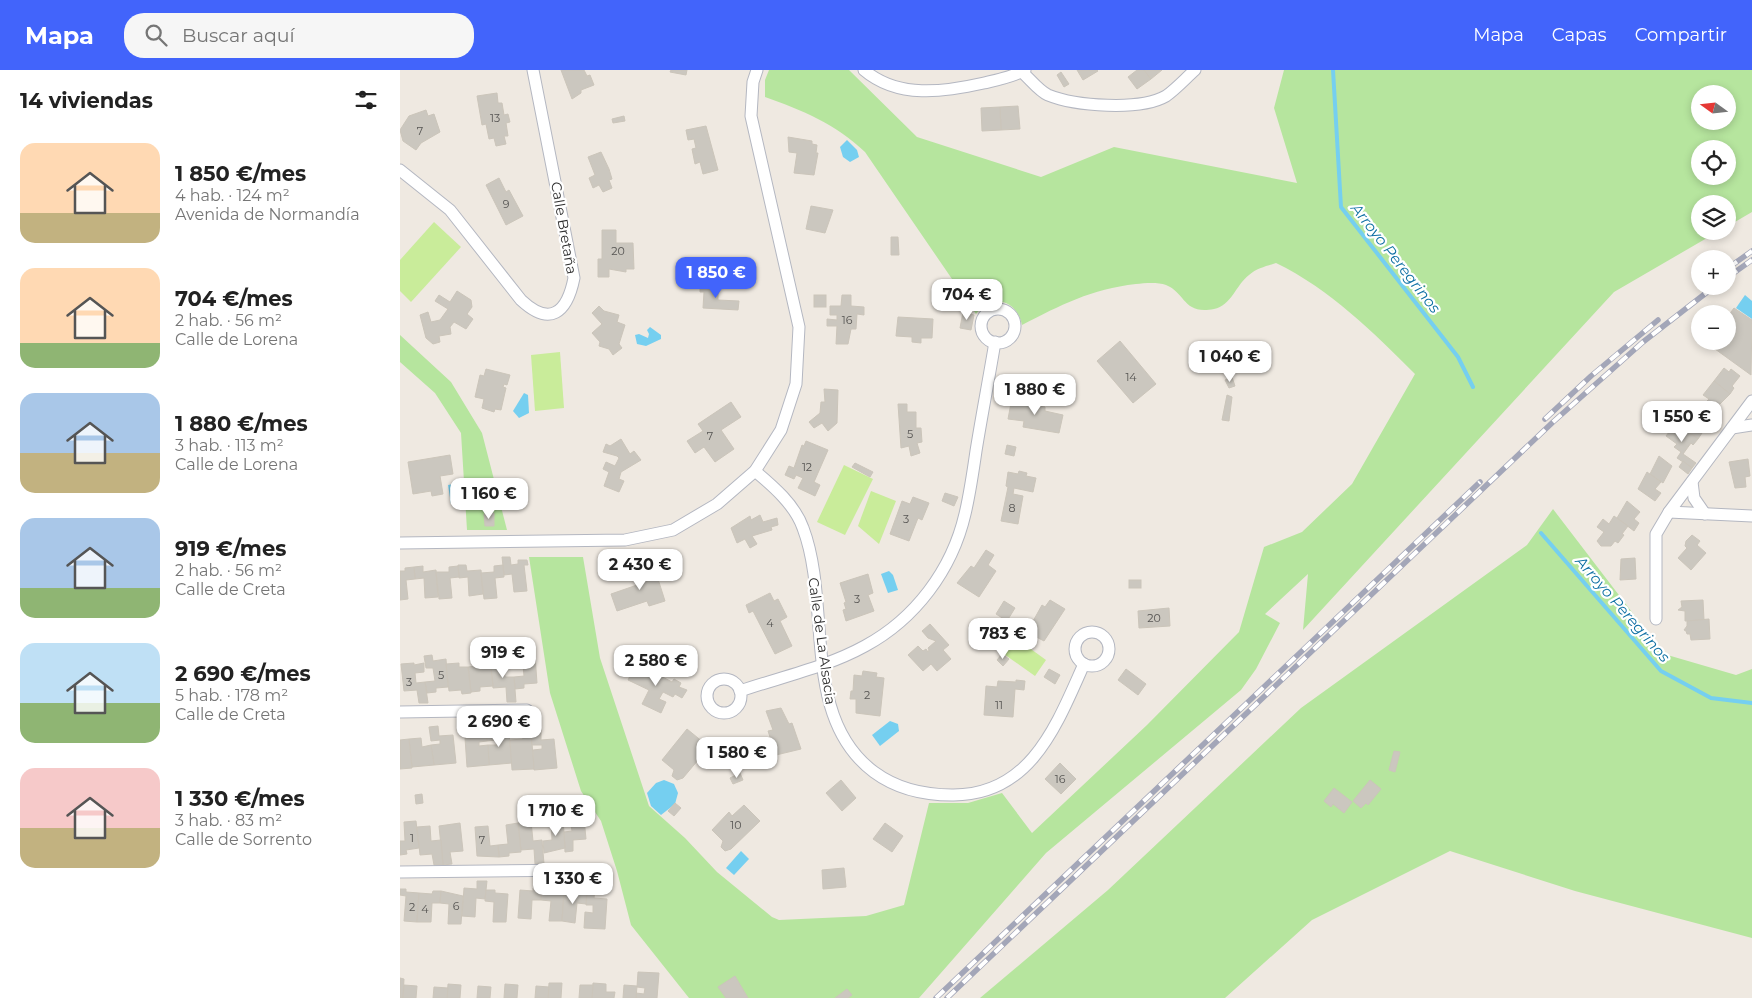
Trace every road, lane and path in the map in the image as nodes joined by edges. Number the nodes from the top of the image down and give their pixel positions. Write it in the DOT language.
graph roads {
  1 [pos="533,70"];
  2 [pos="757,70"];
  3 [pos="864,70"];
  4 [pos="1195,70"];
  5 [pos="1023,71"];
  6 [pos="400,170"];
  7 [pos="995,342"];
  8 [pos="1752,401"];
  9 [pos="1752,425"];
  10 [pos="1732,428"];
  11 [pos="755,471"];
  12 [pos="1692,482"];
  13 [pos="1669,512"];
  14 [pos="1705,514"];
  15 [pos="1752,516"];
  16 [pos="400,543"];
  17 [pos="1656,619"];
  18 [pos="823,664"];
  19 [pos="1084,664"];
  20 [pos="740,691"];
  21 [pos="528,710"];
  22 [pos="400,712"];
  23 [pos="587,870"];
  24 [pos="400,872"];
  1 -- 6 [label="street, Calle Bretaña"];
  2 -- 11 [label="street"];
  3 -- 5 [label="street"];
  4 -- 5 [label="street"];
  7 -- 18 [label="street"];
  8 -- 10 [label="street"];
  9 -- 10 [label="street"];
  10 -- 12 [label="street"];
  11 -- 16 [label="street"];
  11 -- 18 [label="street, Calle de La Alsacia"];
  12 -- 13 [label="street"];
  12 -- 14 [label="street"];
  13 -- 14 [label="street"];
  13 -- 17 [label="street"];
  14 -- 15 [label="street"];
  18 -- 19 [label="street, Calle de La Alsacia"];
  18 -- 20 [label="street"];
  21 -- 22 [label="street"];
  23 -- 24 [label="street"];
}
